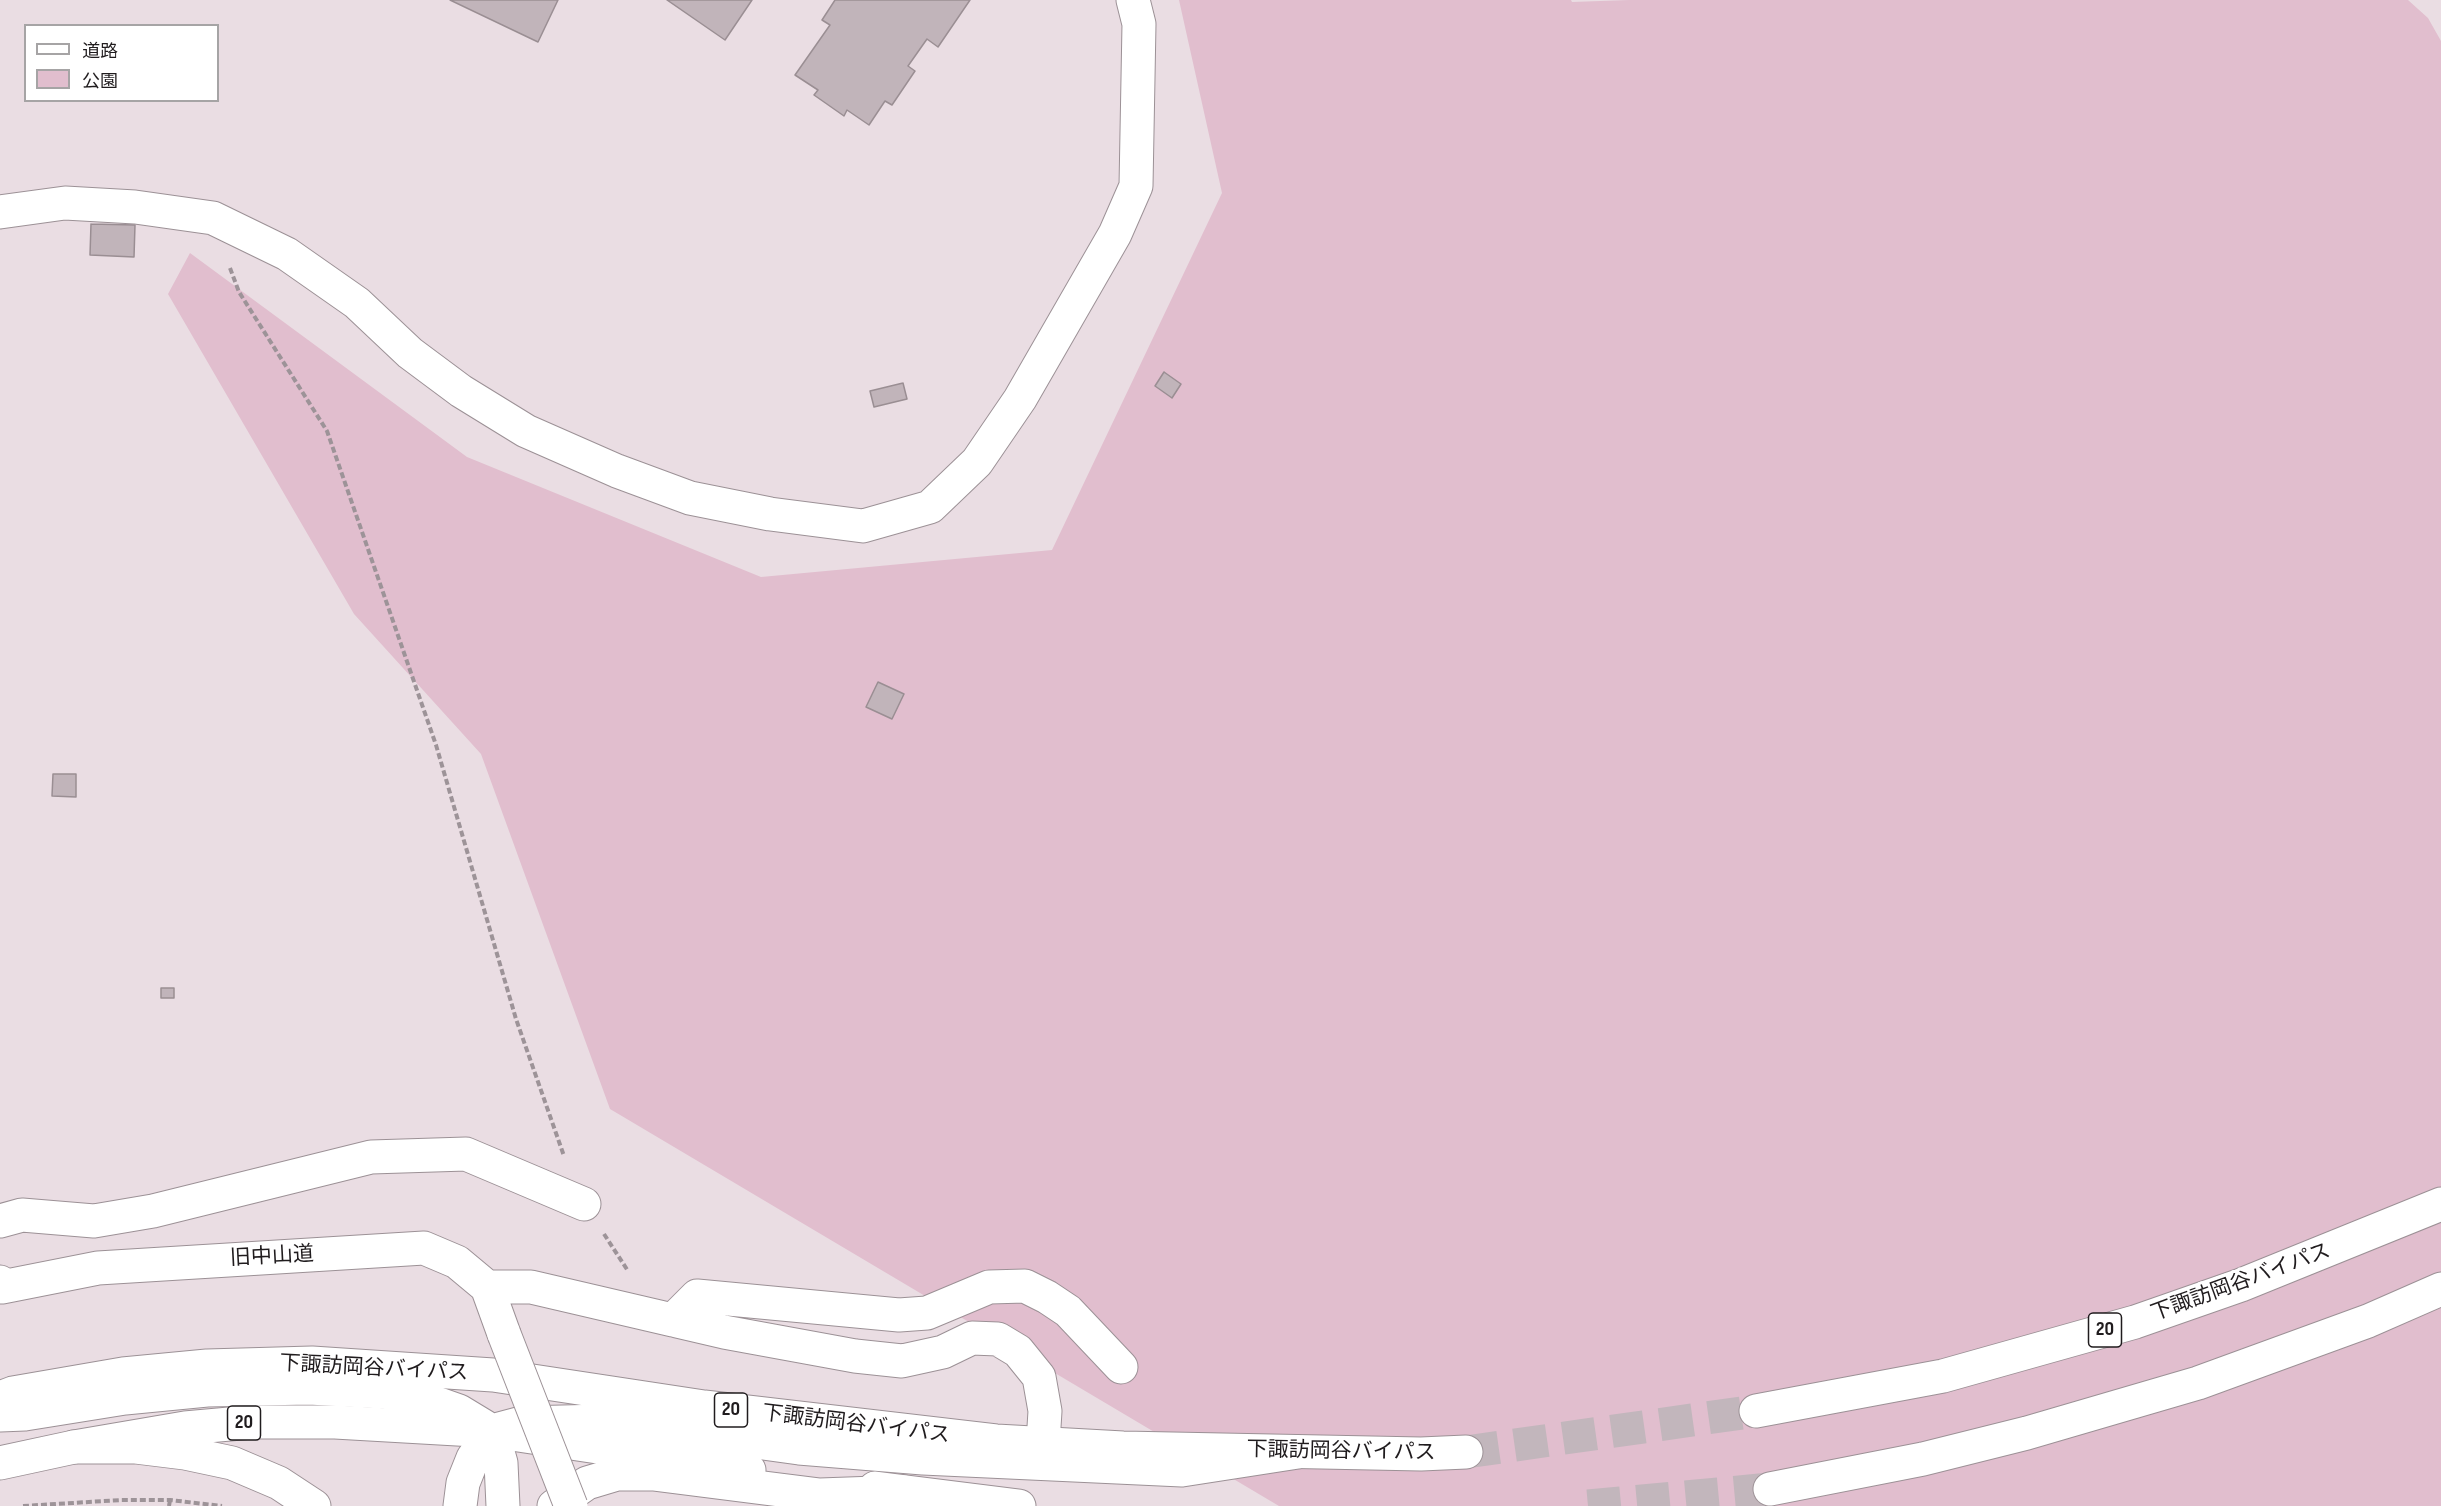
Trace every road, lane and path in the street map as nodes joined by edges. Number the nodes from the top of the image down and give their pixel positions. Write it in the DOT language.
graph roads {
  1 [pos="1133,0"];
  2 [pos="0,212"];
  3 [pos="213,218"];
  4 [pos="584,1204"];
  5 [pos="2441,1204"];
  6 [pos="0,1221"];
  7 [pos="1,1285"];
  8 [pos="487,1287"];
  9 [pos="2441,1289"];
  10 [pos="665,1318"];
  11 [pos="1121,1367"];
  12 [pos="0,1398"];
  13 [pos="1756,1411"];
  14 [pos="0,1415"];
  15 [pos="492,1431"];
  16 [pos="1042,1443"];
  17 [pos="74,1447"];
  18 [pos="1298,1452"];
  19 [pos="1466,1452"];
  20 [pos="0,1463"];
  21 [pos="1770,1489"];
  22 [pos="904,1492"];
  23 [pos="170,1500"];
  24 [pos="23,1506"];
  25 [pos="169,1506"];
  26 [pos="222,1506"];
  27 [pos="314,1506"];
  28 [pos="460,1506"];
  29 [pos="503,1506"];
  30 [pos="554,1506"];
  31 [pos="571,1506"];
  32 [pos="1019,1506"];
  1 -- 3 [label="main road"];
  2 -- 3 [label="main road"];
  3 -- 4 [label="path"];
  4 -- 6 [label="main road"];
  4 -- 10 [label="path"];
  5 -- 13 [label="main road, 下諏訪岡谷バイパス / 20"];
  7 -- 8 [label="main road, 旧中山道"];
  8 -- 10 [label="main road"];
  8 -- 31 [label="main road, bridge"];
  9 -- 21 [label="main road"];
  10 -- 11 [label="main road"];
  10 -- 16 [label="main road"];
  12 -- 16 [label="main road, 下諏訪岡谷バイパス / 20"];
  14 -- 15 [label="main road"];
  15 -- 17 [label="main road, 20"];
  15 -- 18 [label="main road"];
  15 -- 22 [label="main road, 20"];
  15 -- 28 [label="main road"];
  15 -- 29 [label="main road"];
  16 -- 18 [label="main road, 下諏訪岡谷バイパス / 20"];
  17 -- 20 [label="main road, 20"];
  17 -- 27 [label="main road"];
  18 -- 19 [label="main road, 下諏訪岡谷バイパス / 20"];
  22 -- 30 [label="main road"];
  22 -- 32 [label="main road, 20"];
  23 -- 24 [label="path"];
  23 -- 25 [label="path"];
  23 -- 26 [label="path"];
}
